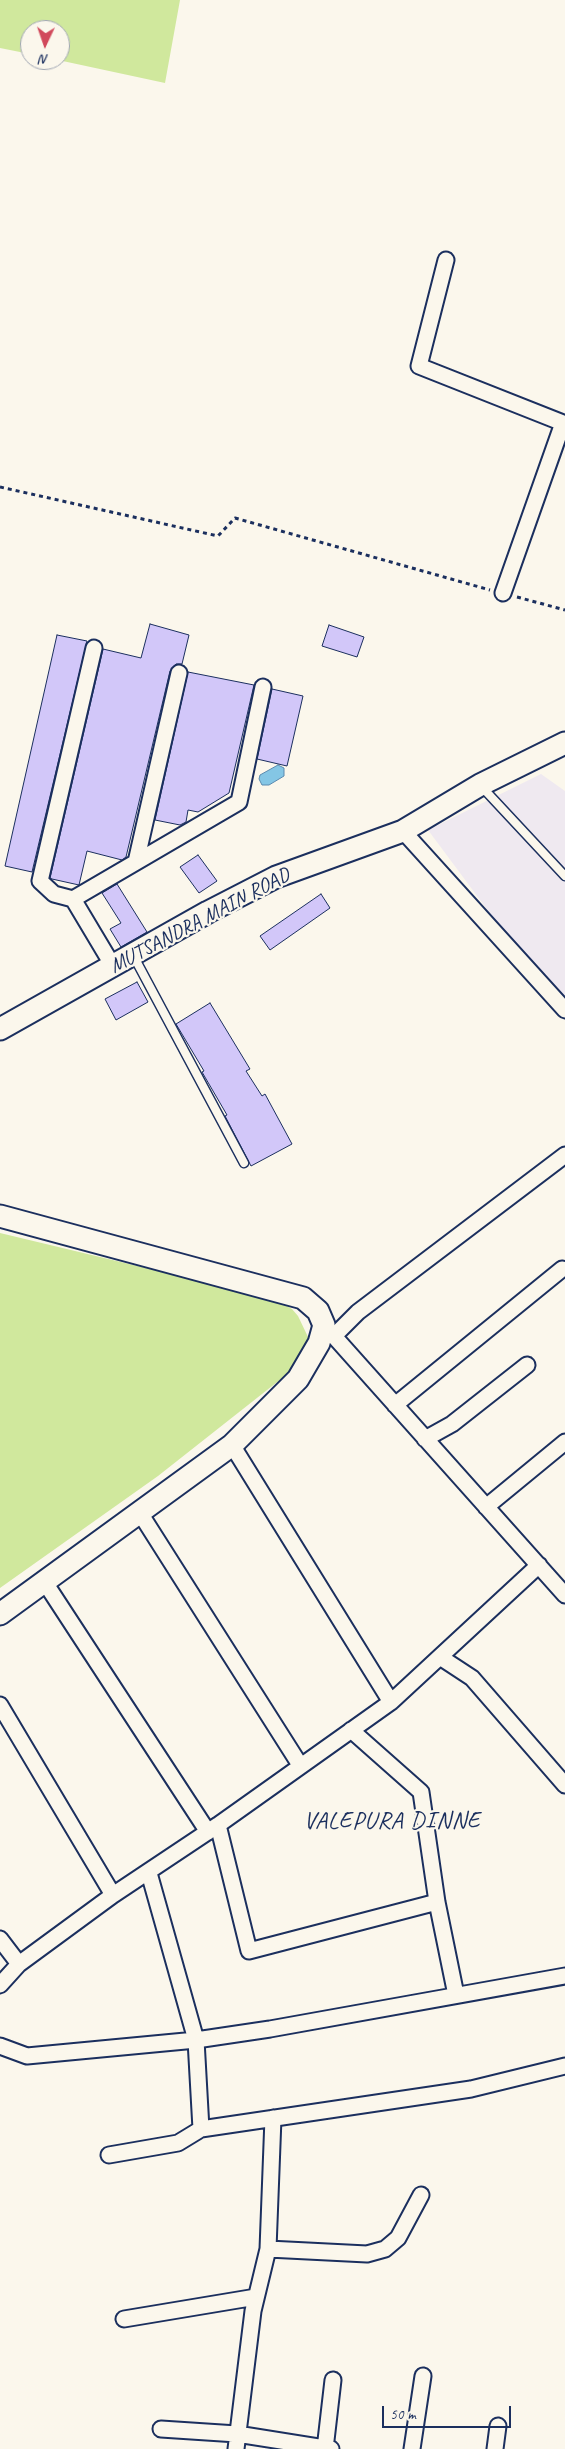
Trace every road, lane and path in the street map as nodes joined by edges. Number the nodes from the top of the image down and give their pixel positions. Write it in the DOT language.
graph roads {
  1 [pos="446,260"];
  2 [pos="0,487"];
  3 [pos="503,593"];
  4 [pos="565,610"];
  5 [pos="94,648"];
  6 [pos="179,673"];
  7 [pos="263,687"];
  8 [pos="565,743"];
  9 [pos="480,785"];
  10 [pos="403,831"];
  11 [pos="136,862"];
  12 [pos="565,876"];
  13 [pos="73,899"];
  14 [pos="133,955"];
  15 [pos="113,966"];
  16 [pos="565,1010"];
  17 [pos="0,1029"];
  18 [pos="565,1155"];
  19 [pos="244,1163"];
  20 [pos="0,1216"];
  21 [pos="562,1269"];
  22 [pos="329,1330"];
  23 [pos="527,1365"];
  24 [pos="395,1405"];
  25 [pos="424,1439"];
  26 [pos="565,1442"];
  27 [pos="232,1445"];
  28 [pos="486,1507"];
  29 [pos="140,1514"];
  30 [pos="539,1565"];
  31 [pos="44,1581"];
  32 [pos="565,1596"];
  33 [pos="0,1614"];
  34 [pos="440,1657"];
  35 [pos="391,1702"];
  36 [pos="0,1705"];
  37 [pos="351,1730"];
  38 [pos="300,1765"];
  39 [pos="565,1785"];
  40 [pos="213,1829"];
  41 [pos="149,1873"];
  42 [pos="113,1895"];
  43 [pos="437,1902"];
  44 [pos="0,1939"];
  45 [pos="19,1964"];
  46 [pos="565,1976"];
  47 [pos="0,1985"];
  48 [pos="456,1995"];
  49 [pos="196,2040"];
  50 [pos="0,2046"];
  51 [pos="565,2066"];
  52 [pos="273,2118"];
  53 [pos="201,2129"];
  54 [pos="109,2155"];
  55 [pos="421,2195"];
  56 [pos="268,2249"];
  57 [pos="256,2297"];
  58 [pos="124,2319"];
  59 [pos="423,2376"];
  60 [pos="333,2380"];
  61 [pos="498,2426"];
  62 [pos="161,2429"];
  63 [pos="237,2442"];
  64 [pos="327,2449"];
  65 [pos="412,2449"];
  66 [pos="495,2449"];
  1 -- 3 [label="street"];
  2 -- 3 [label="path"];
  3 -- 4 [label="path"];
  5 -- 13 [label="street"];
  6 -- 11 [label="street"];
  7 -- 11 [label="street"];
  8 -- 9 [label="street, MUTSANDRA MAIN ROAD"];
  9 -- 10 [label="street, MUTSANDRA MAIN ROAD"];
  9 -- 12 [label="lane"];
  10 -- 14 [label="street, MUTSANDRA MAIN ROAD"];
  10 -- 16 [label="street"];
  11 -- 13 [label="street"];
  13 -- 15 [label="street"];
  14 -- 15 [label="street, MUTSANDRA MAIN ROAD"];
  14 -- 19 [label="lane"];
  15 -- 17 [label="street, MUTSANDRA MAIN ROAD"];
  18 -- 22 [label="street"];
  20 -- 22 [label="street"];
  21 -- 24 [label="street"];
  22 -- 24 [label="street"];
  22 -- 27 [label="street"];
  23 -- 25 [label="street"];
  24 -- 25 [label="street"];
  25 -- 28 [label="street"];
  26 -- 28 [label="street"];
  27 -- 29 [label="street"];
  27 -- 35 [label="street"];
  28 -- 30 [label="street"];
  29 -- 31 [label="street"];
  29 -- 38 [label="street"];
  30 -- 32 [label="street"];
  30 -- 34 [label="street"];
  31 -- 33 [label="street"];
  31 -- 40 [label="street"];
  34 -- 35 [label="street"];
  34 -- 39 [label="street"];
  35 -- 37 [label="street"];
  36 -- 42 [label="street"];
  37 -- 38 [label="street"];
  37 -- 43 [label="street"];
  38 -- 40 [label="street"];
  40 -- 41 [label="street"];
  40 -- 43 [label="street"];
  41 -- 42 [label="street"];
  41 -- 49 [label="street"];
  42 -- 45 [label="street"];
  43 -- 48 [label="street"];
  44 -- 45 [label="street"];
  45 -- 47 [label="street"];
  46 -- 48 [label="street"];
  48 -- 49 [label="street"];
  49 -- 50 [label="street"];
  49 -- 53 [label="street"];
  51 -- 52 [label="street"];
  52 -- 53 [label="street"];
  52 -- 56 [label="street"];
  53 -- 54 [label="street"];
  55 -- 56 [label="street"];
  56 -- 57 [label="street"];
  57 -- 58 [label="street"];
  57 -- 63 [label="street"];
  59 -- 65 [label="street"];
  60 -- 64 [label="street"];
  61 -- 66 [label="street"];
  62 -- 63 [label="street"];
  63 -- 64 [label="street"];
}
